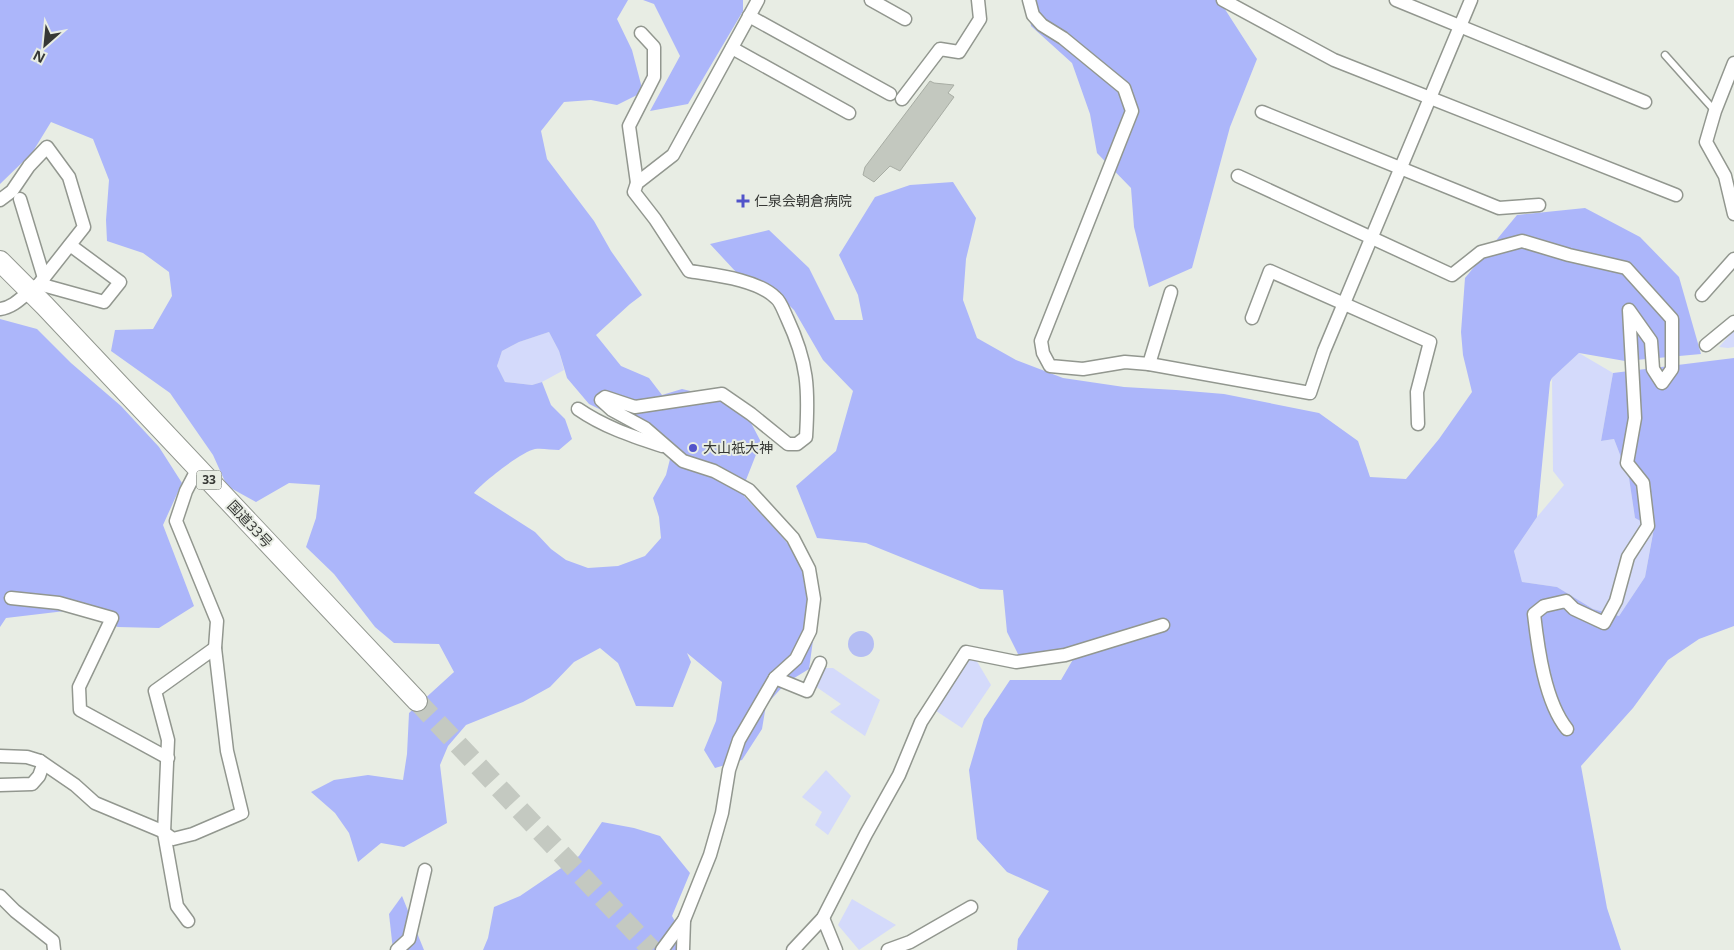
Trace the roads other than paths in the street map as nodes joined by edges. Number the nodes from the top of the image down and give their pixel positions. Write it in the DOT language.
graph roads {
  1 [pos="758,0"];
  2 [pos="871,0"];
  3 [pos="978,0"];
  4 [pos="1029,0"];
  5 [pos="1223,0"];
  6 [pos="1396,0"];
  7 [pos="1471,0"];
  8 [pos="749,16"];
  9 [pos="905,19"];
  10 [pos="1460,25"];
  11 [pos="641,33"];
  12 [pos="732,48"];
  13 [pos="1665,55"];
  14 [pos="1734,63"];
  15 [pos="1431,98"];
  16 [pos="1645,102"];
  17 [pos="1715,111"];
  18 [pos="1262,112"];
  19 [pos="849,113"];
  20 [pos="1401,168"];
  21 [pos="1238,176"];
  22 [pos="637,183"];
  23 [pos="1676,195"];
  24 [pos="20,199"];
  25 [pos="0,200"];
  26 [pos="1539,205"];
  27 [pos="1734,214"];
  28 [pos="1372,238"];
  29 [pos="70,245"];
  30 [pos="1734,259"];
  31 [pos="0,261"];
  32 [pos="38,284"];
  33 [pos="1172,292"];
  34 [pos="1702,295"];
  35 [pos="1344,304"];
  36 [pos="0,309"];
  37 [pos="1252,318"];
  38 [pos="1734,322"];
  39 [pos="1706,345"];
  40 [pos="1150,364"];
  41 [pos="578,408"];
  42 [pos="1418,424"];
  43 [pos="669,449"];
  44 [pos="198,468"];
  45 [pos="11,598"];
  46 [pos="1163,625"];
  47 [pos="215,648"];
  48 [pos="820,663"];
  49 [pos="775,678"];
  50 [pos="417,701"];
  51 [pos="1567,729"];
  52 [pos="0,756"];
  53 [pos="168,758"];
  54 [pos="40,760"];
  55 [pos="0,785"];
  56 [pos="164,833"];
  57 [pos="425,870"];
  58 [pos="0,896"];
  59 [pos="971,907"];
  60 [pos="823,918"];
  61 [pos="188,920"];
  62 [pos="684,920"];
  63 [pos="54,950"];
  64 [pos="397,950"];
  65 [pos="662,950"];
  66 [pos="683,950"];
  67 [pos="793,950"];
  68 [pos="836,950"];
  69 [pos="888,950"];
  1 -- 8 [label="street"];
  2 -- 9 [label="street"];
  3 -- 8 [label="street"];
  4 -- 40 [label="street"];
  5 -- 15 [label="street"];
  6 -- 10 [label="street"];
  7 -- 10 [label="street"];
  8 -- 12 [label="street"];
  10 -- 15 [label="street"];
  10 -- 16 [label="street"];
  11 -- 22 [label="street"];
  12 -- 19 [label="street"];
  12 -- 22 [label="street"];
  13 -- 17 [label="lane"];
  14 -- 17 [label="street"];
  15 -- 20 [label="street"];
  15 -- 23 [label="street"];
  17 -- 27 [label="street"];
  18 -- 20 [label="street"];
  20 -- 26 [label="street"];
  20 -- 28 [label="street"];
  21 -- 28 [label="street"];
  22 -- 43 [label="street"];
  24 -- 32 [label="street"];
  25 -- 29 [label="street"];
  28 -- 35 [label="street"];
  28 -- 51 [label="street"];
  29 -- 32 [label="street"];
  29 -- 32 [label="street"];
  30 -- 34 [label="street"];
  31 -- 32 [label="highway, 国道33号 / 33"];
  32 -- 36 [label="street"];
  32 -- 44 [label="highway, 国道33号 / 33"];
  33 -- 40 [label="street"];
  35 -- 37 [label="street"];
  35 -- 40 [label="street"];
  35 -- 42 [label="street"];
  38 -- 39 [label="street"];
  41 -- 43 [label="street"];
  43 -- 49 [label="street"];
  44 -- 47 [label="street"];
  44 -- 50 [label="highway, 国道33号 / 33"];
  45 -- 53 [label="street"];
  46 -- 60 [label="street"];
  47 -- 53 [label="street"];
  47 -- 56 [label="street"];
  48 -- 49 [label="street"];
  49 -- 62 [label="street"];
  52 -- 54 [label="street"];
  53 -- 56 [label="street"];
  54 -- 55 [label="street"];
  54 -- 56 [label="street"];
  56 -- 61 [label="street"];
  57 -- 64 [label="street"];
  58 -- 63 [label="street"];
  59 -- 69 [label="street"];
  60 -- 67 [label="street"];
  60 -- 68 [label="street"];
  62 -- 65 [label="street"];
  62 -- 66 [label="street"];
}
